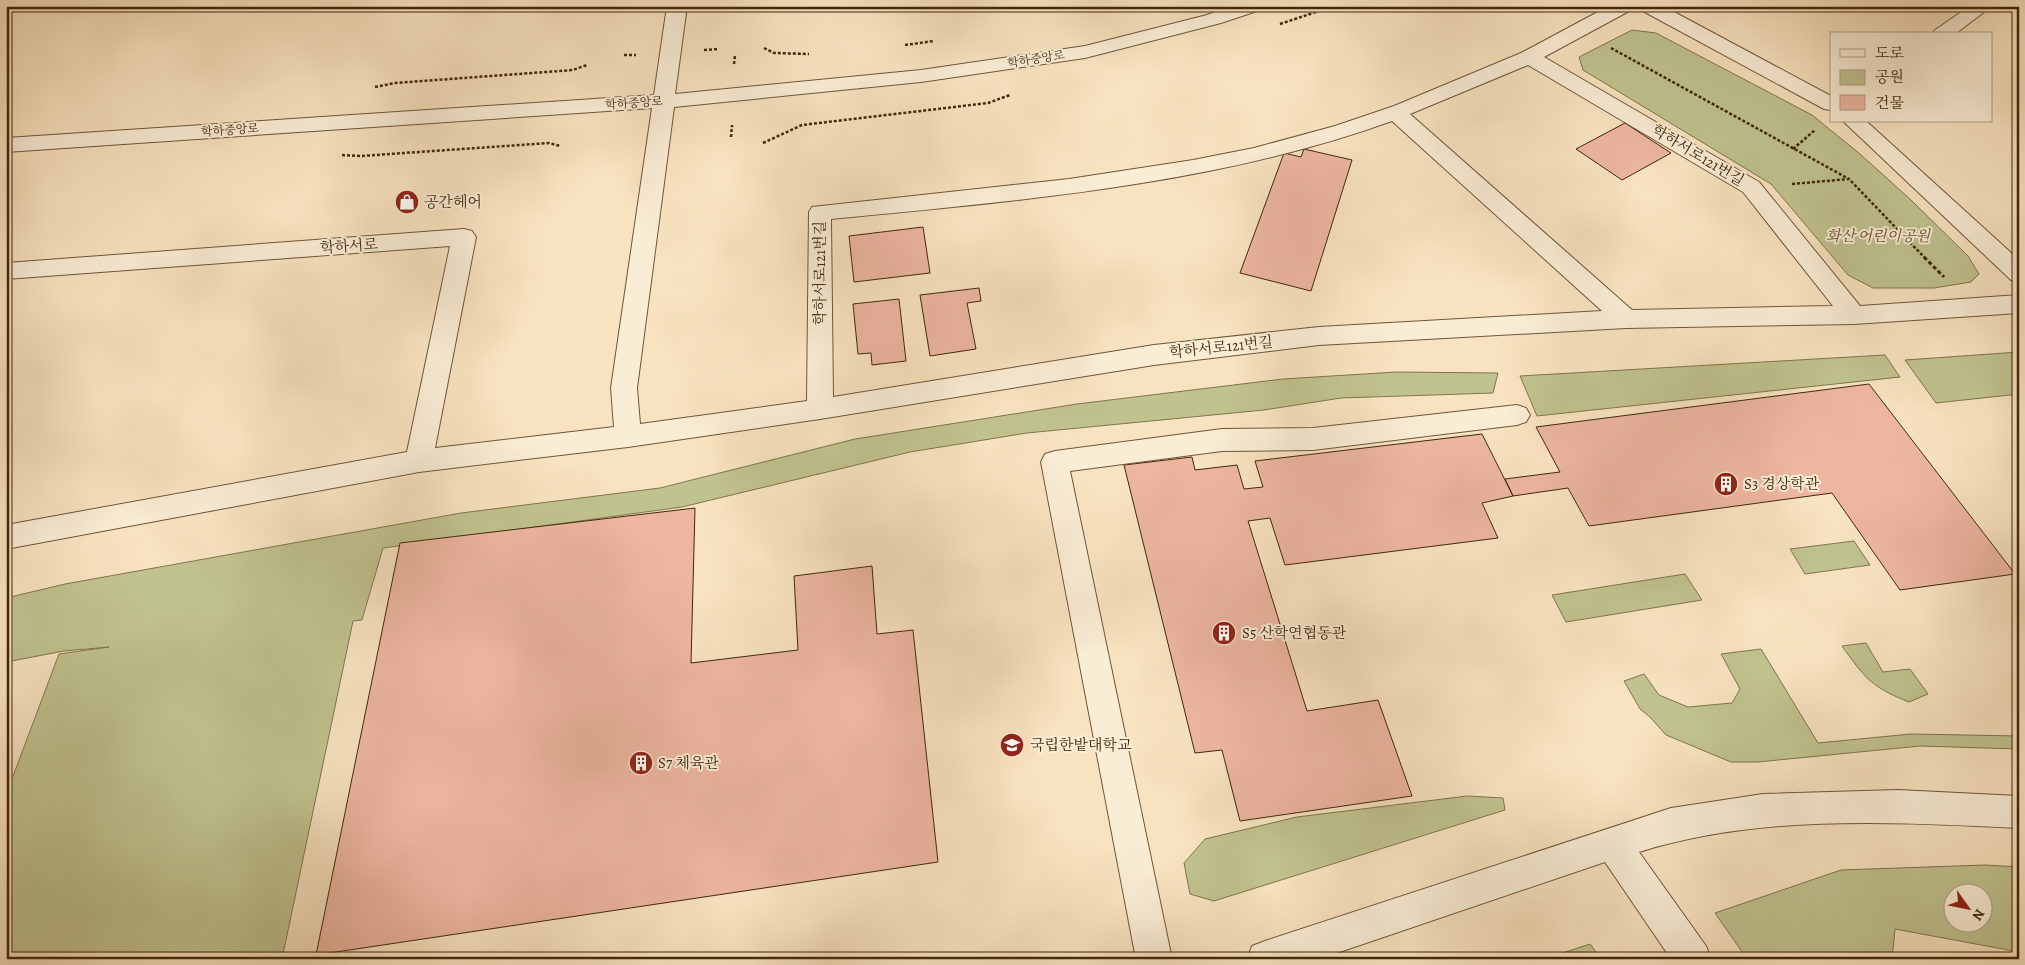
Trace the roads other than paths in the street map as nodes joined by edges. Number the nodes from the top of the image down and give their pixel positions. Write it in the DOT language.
graph roads {
  1 [pos="677,6"];
  2 [pos="1253,6"];
  3 [pos="1624,6"];
  4 [pos="1648,6"];
  5 [pos="1983,6"];
  6 [pos="1945,32"];
  7 [pos="1529,57"];
  8 [pos="664,101"];
  9 [pos="1830,103"];
  10 [pos="1395,112"];
  11 [pos="1854,122"];
  12 [pos="6,145"];
  13 [pos="6,271"];
  14 [pos="2019,274"];
  15 [pos="2019,304"];
  16 [pos="1854,315"];
  17 [pos="1626,319"];
  18 [pos="820,409"];
  19 [pos="1517,415"];
  20 [pos="628,436"];
  21 [pos="419,461"];
  22 [pos="6,537"];
  23 [pos="2019,812"];
  24 [pos="1612,843"];
  25 [pos="1154,959"];
  26 [pos="1265,959"];
  27 [pos="1693,959"];
  1 -- 8 [label="street"];
  2 -- 8 [label="street, 학하중앙로"];
  3 -- 7 [label="street, 학하서로121번길"];
  4 -- 9 [label="street"];
  5 -- 6 [label="street"];
  7 -- 10 [label="street, 학하서로121번길"];
  7 -- 16 [label="street, 학하서로121번길"];
  8 -- 12 [label="street, 학하중앙로"];
  8 -- 20 [label="street"];
  10 -- 17 [label="street"];
  10 -- 18 [label="street, 학하서로121번길"];
  11 -- 14 [label="street"];
  13 -- 21 [label="street, 학하서로"];
  15 -- 16 [label="street, 학하서로121번길"];
  16 -- 17 [label="street, 학하서로121번길"];
  17 -- 18 [label="street, 학하서로121번길"];
  18 -- 20 [label="street, 학하서로121번길"];
  19 -- 25 [label="street"];
  20 -- 21 [label="street"];
  21 -- 22 [label="street"];
  23 -- 24 [label="street"];
  24 -- 26 [label="street"];
  24 -- 27 [label="street"];
}
